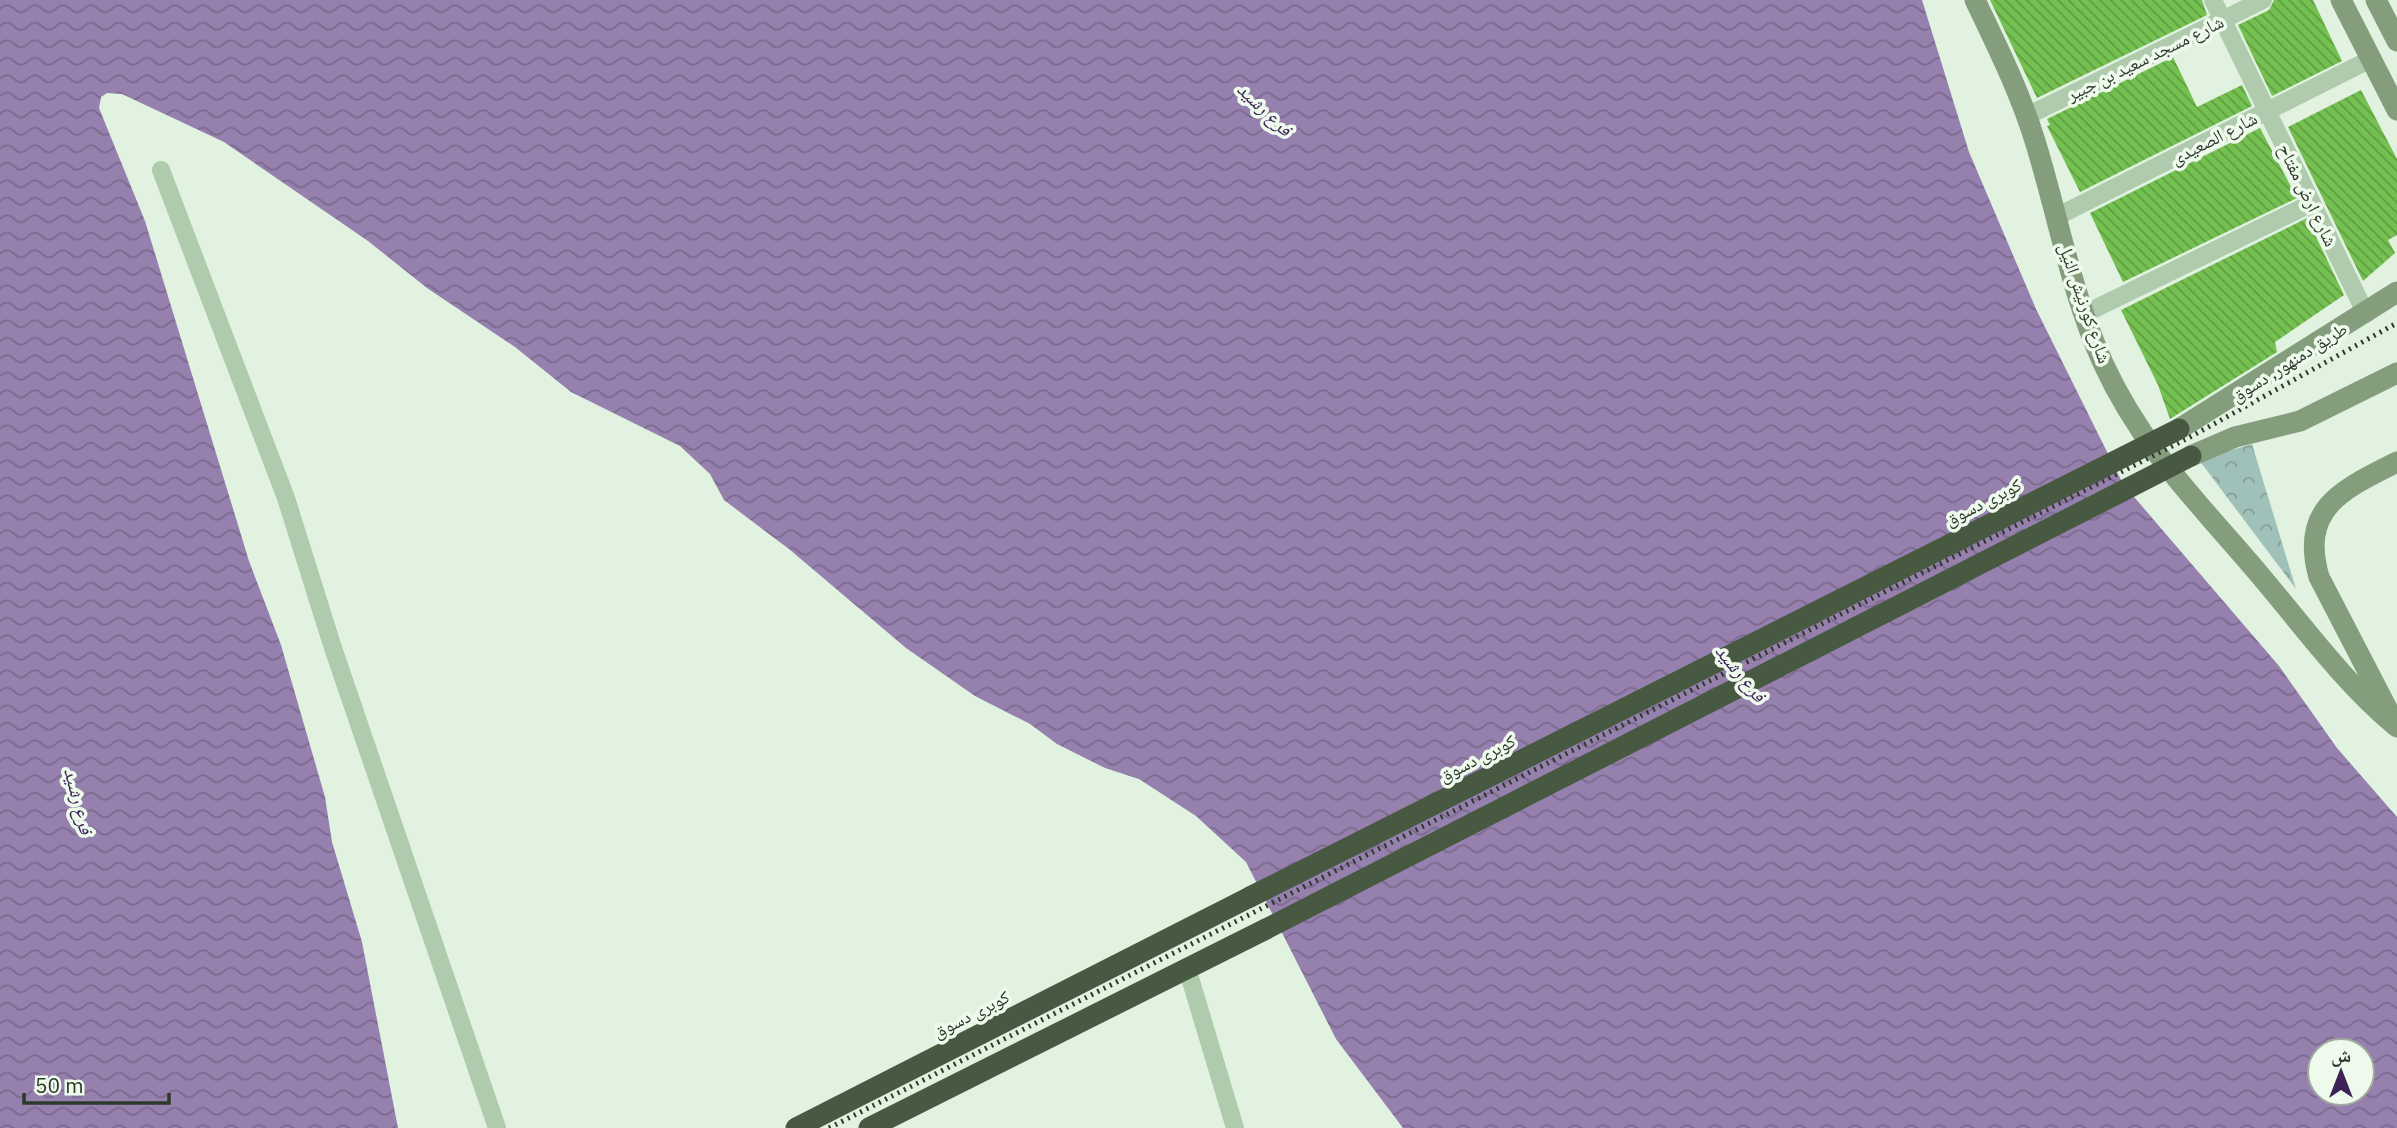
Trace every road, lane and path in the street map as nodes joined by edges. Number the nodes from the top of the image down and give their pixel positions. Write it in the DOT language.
graph roads {
  1 [pos="1975,0"];
  2 [pos="2213,0"];
  3 [pos="2263,0"];
  4 [pos="2341,0"];
  5 [pos="2376,0"];
  6 [pos="2223,19"];
  7 [pos="2397,41"];
  8 [pos="2371,59"];
  9 [pos="2397,110"];
  10 [pos="2267,111"];
  11 [pos="2026,116"];
  12 [pos="161,170"];
  13 [pos="2312,203"];
  14 [pos="2056,217"];
  15 [pos="2397,292"];
  16 [pos="2084,314"];
  17 [pos="2366,314"];
  18 [pos="2397,373"];
  19 [pos="2179,429"];
  20 [pos="2191,456"];
  21 [pos="2397,462"];
  22 [pos="2396,727"];
  23 [pos="1187,968"];
  24 [pos="497,1128"];
  25 [pos="796,1128"];
  26 [pos="869,1128"];
  27 [pos="1236,1128"];
  1 -- 11 [label="main road, شارع كورنيش النيل"];
  2 -- 6 [label="street, شارع ارض مفتاح"];
  3 -- 6 [label="street, شارع مسجد سعيد بن جبير"];
  4 -- 8 [label="main road"];
  5 -- 7 [label="main road"];
  6 -- 10 [label="street, شارع ارض مفتاح"];
  6 -- 11 [label="street, شارع مسجد سعيد بن جبير"];
  8 -- 9 [label="main road"];
  8 -- 10 [label="street, شارع الصعيدى"];
  10 -- 13 [label="street, شارع ارض مفتاح"];
  10 -- 14 [label="street, شارع الصعيدى"];
  11 -- 14 [label="main road, شارع كورنيش النيل"];
  12 -- 24 [label="street"];
  13 -- 16 [label="street"];
  13 -- 17 [label="street, شارع ارض مفتاح"];
  14 -- 16 [label="main road, شارع كورنيش النيل"];
  15 -- 17 [label="main road, طريق دمنهور, دسوق"];
  16 -- 22 [label="main road, شارع كورنيش النيل"];
  17 -- 19 [label="main road, طريق دمنهور, دسوق"];
  18 -- 20 [label="main road"];
  19 -- 25 [label="highway, كوبرى دسوق, bridge"];
  20 -- 23 [label="highway, bridge"];
  21 -- 22 [label="main road"];
  23 -- 26 [label="highway"];
  23 -- 27 [label="street"];
}
